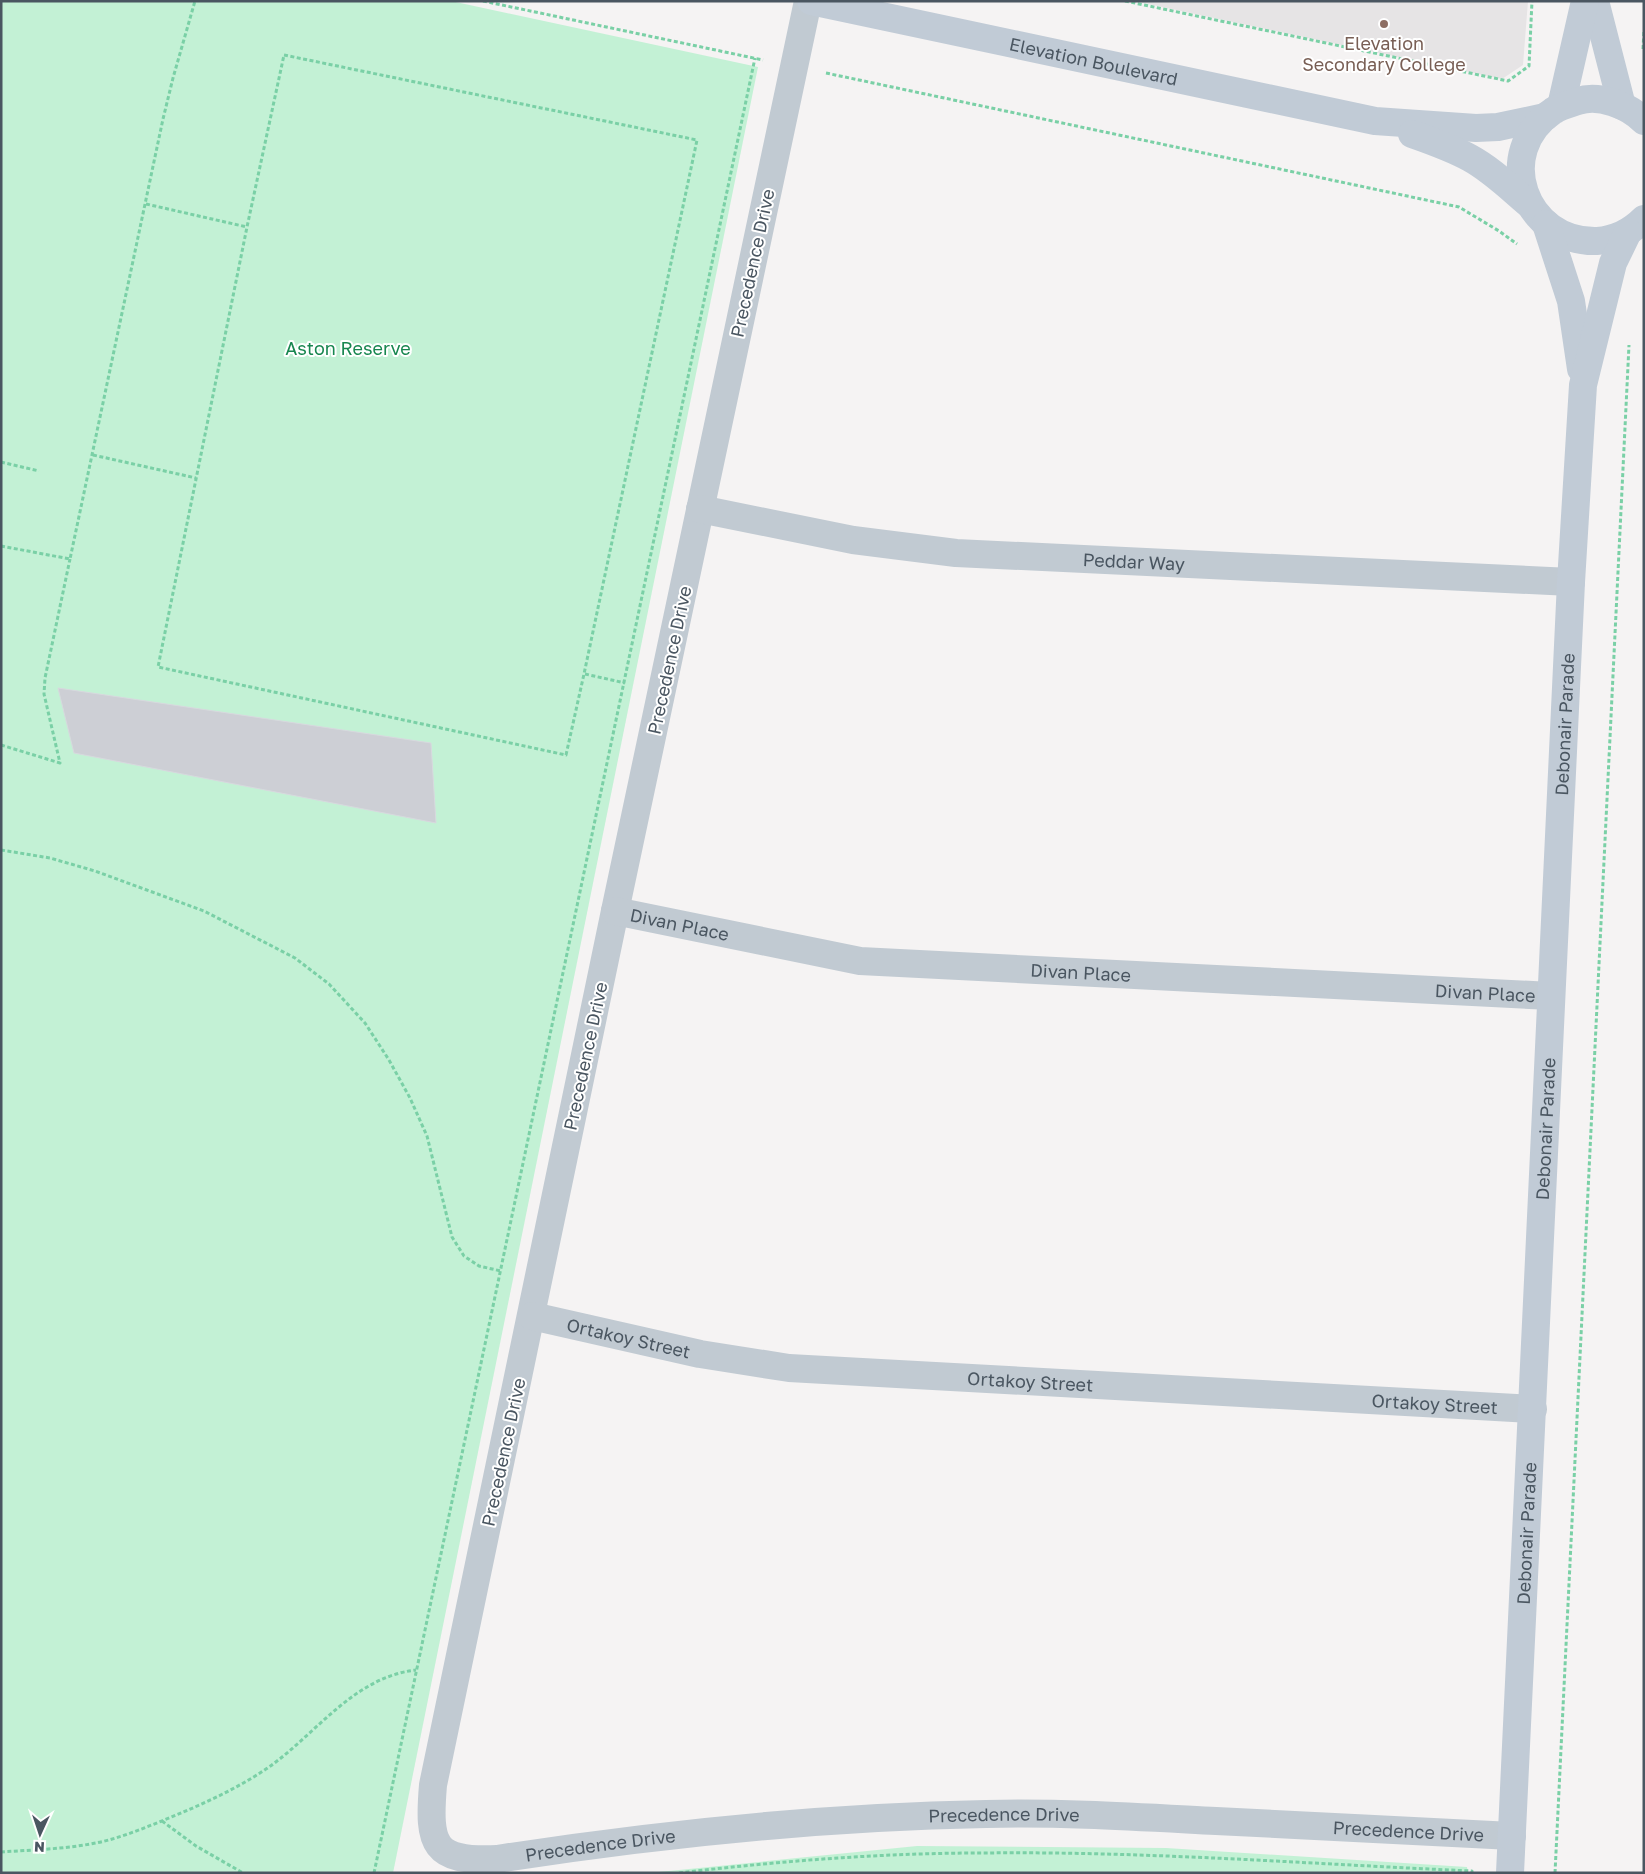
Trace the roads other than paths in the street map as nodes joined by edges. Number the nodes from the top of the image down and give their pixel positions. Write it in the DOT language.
graph roads {
  1 [pos="810,1"];
  2 [pos="1584,1"];
  3 [pos="1595,1"];
  4 [pos="1553,112"];
  5 [pos="1633,113"];
  6 [pos="1375,121"];
  7 [pos="1537,214"];
  8 [pos="1636,226"];
  9 [pos="1583,385"];
  10 [pos="700,509"];
  11 [pos="1571,582"];
  12 [pos="615,911"];
  13 [pos="1551,996"];
  14 [pos="532,1316"];
  15 [pos="1533,1409"];
  16 [pos="1512,1836"];
  17 [pos="1510,1873"];
  1 -- 6 [label="street, Elevation Boulevard"];
  1 -- 10 [label="street, Precedence Drive"];
  2 -- 4 [label="street"];
  3 -- 5 [label="street"];
  4 -- 5 [label="street, Elevation Boulevard"];
  4 -- 6 [label="street, Elevation Boulevard"];
  4 -- 7 [label="street, Debonair Parade"];
  6 -- 7 [label="street, Elevation Boulevard"];
  7 -- 8 [label="street, Elevation Boulevard"];
  7 -- 9 [label="street, Debonair Parade"];
  8 -- 9 [label="street, Debonair Parade"];
  9 -- 11 [label="street, Debonair Parade"];
  10 -- 11 [label="street, Peddar Way"];
  10 -- 12 [label="street, Precedence Drive"];
  11 -- 13 [label="street, Debonair Parade"];
  12 -- 13 [label="street, Divan Place"];
  12 -- 14 [label="street, Precedence Drive"];
  13 -- 15 [label="street, Debonair Parade"];
  14 -- 15 [label="street, Ortakoy Street"];
  14 -- 16 [label="street, Precedence Drive"];
  15 -- 16 [label="street, Debonair Parade"];
  16 -- 17 [label="street, Debonair Parade"];
}
